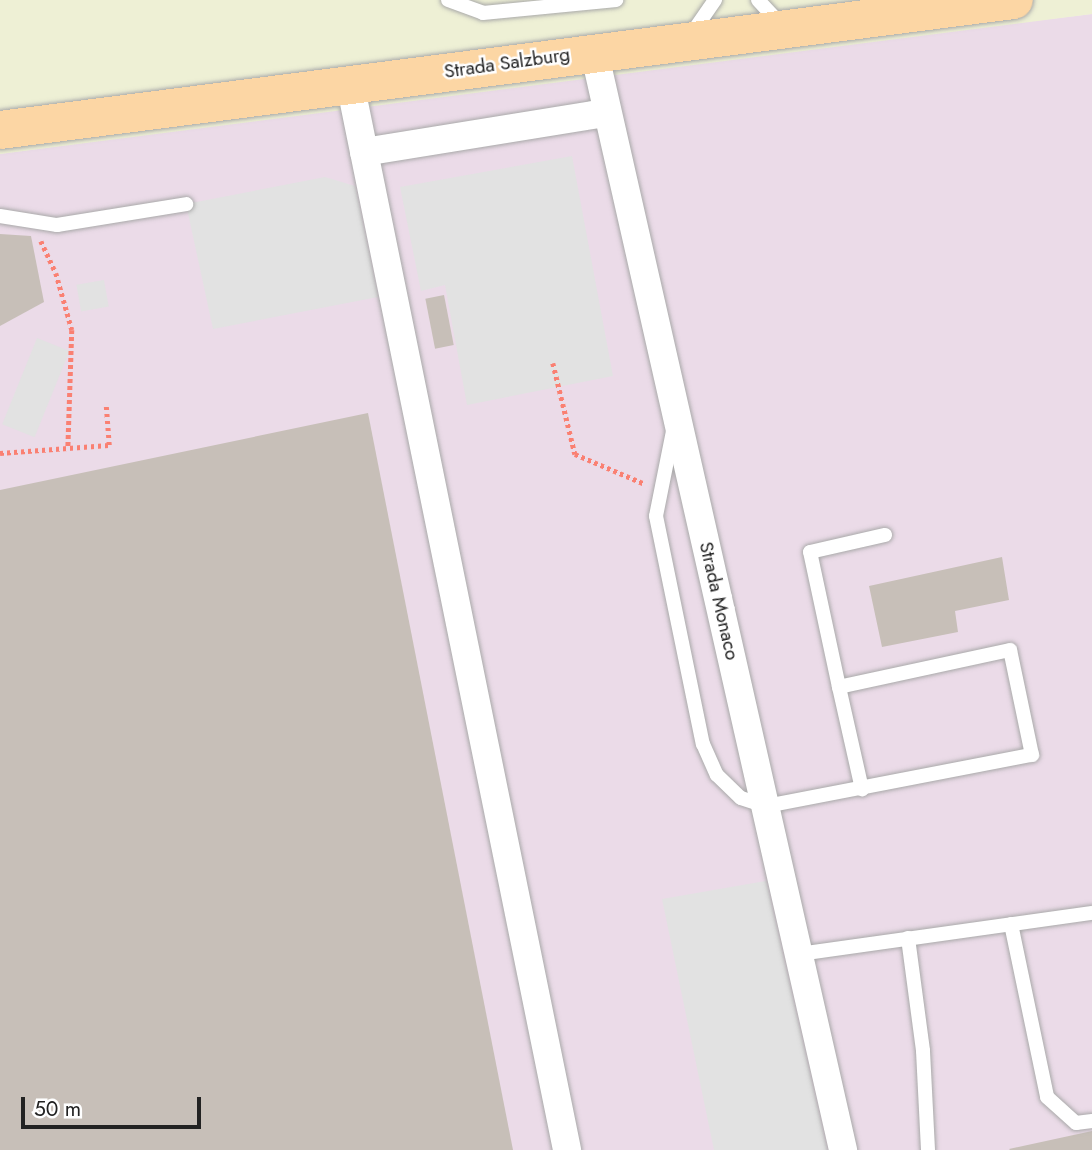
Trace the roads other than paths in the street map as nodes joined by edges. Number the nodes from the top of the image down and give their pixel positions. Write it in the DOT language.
graph roads {
  1 [pos="448,0"];
  2 [pos="616,0"];
  3 [pos="715,0"];
  4 [pos="758,0"];
  5 [pos="1014,0"];
  6 [pos="783,28"];
  7 [pos="688,39"];
  8 [pos="594,51"];
  9 [pos="350,83"];
  10 [pos="606,113"];
  11 [pos="0,130"];
  12 [pos="364,152"];
  13 [pos="186,204"];
  14 [pos="0,216"];
  15 [pos="677,418"];
  16 [pos="886,535"];
  17 [pos="839,687"];
  18 [pos="862,789"];
  19 [pos="766,806"];
  20 [pos="1092,913"];
  21 [pos="1011,924"];
  22 [pos="908,938"];
  23 [pos="799,954"];
  24 [pos="1092,1121"];
  25 [pos="566,1150"];
  26 [pos="843,1150"];
  27 [pos="928,1150"];
  1 -- 2 [label="lane"];
  3 -- 7 [label="lane"];
  4 -- 6 [label="lane"];
  5 -- 6 [label="main road, Strada Salzburg"];
  6 -- 7 [label="main road, Strada Salzburg"];
  7 -- 8 [label="main road, Strada Salzburg"];
  8 -- 9 [label="main road, Strada Salzburg"];
  8 -- 10 [label="street, Strada Monaco"];
  9 -- 11 [label="main road, Strada Salzburg"];
  9 -- 12 [label="street"];
  10 -- 12 [label="street"];
  10 -- 15 [label="street, Strada Monaco"];
  12 -- 25 [label="street"];
  13 -- 14 [label="lane"];
  15 -- 19 [label="street, Strada Monaco"];
  15 -- 19 [label="lane"];
  16 -- 17 [label="lane"];
  17 -- 18 [label="lane"];
  17 -- 18 [label="lane"];
  18 -- 19 [label="lane"];
  19 -- 23 [label="street, Strada Monaco"];
  20 -- 21 [label="lane"];
  21 -- 22 [label="lane"];
  21 -- 24 [label="lane"];
  22 -- 23 [label="lane"];
  22 -- 27 [label="lane"];
  23 -- 26 [label="street, Strada Monaco"];
}
